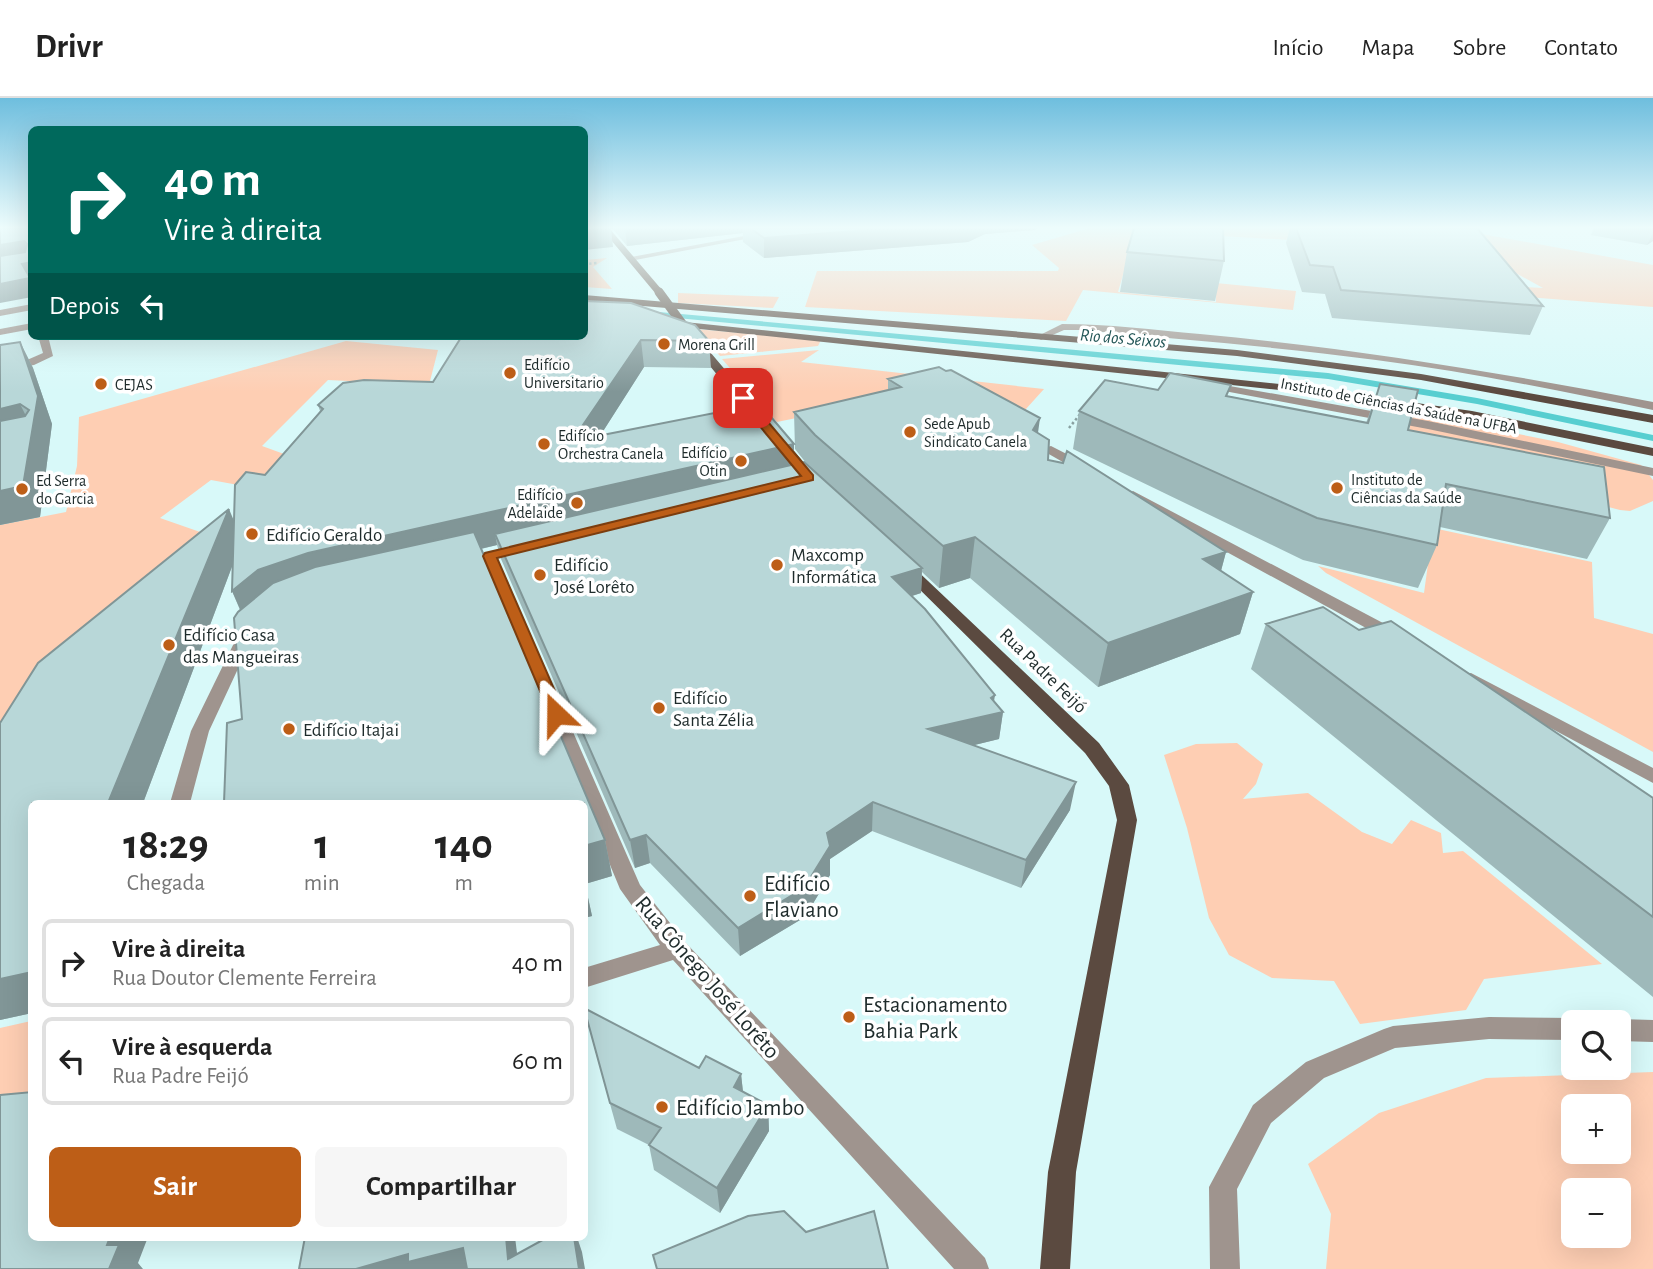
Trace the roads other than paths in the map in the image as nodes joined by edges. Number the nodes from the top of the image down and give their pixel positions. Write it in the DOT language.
graph roads {
  1 [pos="651,283"];
  2 [pos="588,298"];
  3 [pos="28,308"];
  4 [pos="0,313"];
  5 [pos="663,323"];
  6 [pos="28,327"];
  7 [pos="0,332"];
  8 [pos="1041,337"];
  9 [pos="45,340"];
  10 [pos="1497,362"];
  11 [pos="1534,368"];
  12 [pos="0,369"];
  13 [pos="1138,372"];
  14 [pos="1493,375"];
  15 [pos="1532,382"];
  16 [pos="1653,406"];
  17 [pos="1653,419"];
  18 [pos="1051,450"];
  19 [pos="1653,452"];
  20 [pos="1653,472"];
  21 [pos="1100,477"];
  22 [pos="1124,490"];
  23 [pos="828,496"];
  24 [pos="887,550"];
  25 [pos="489,556"];
  26 [pos="261,625"];
  27 [pos="1406,642"];
  28 [pos="1455,669"];
  29 [pos="1653,776"];
  30 [pos="181,800"];
  31 [pos="677,949"];
  32 [pos="588,977"];
  33 [pos="1561,1029"];
  34 [pos="1631,1030"];
  35 [pos="1653,1031"];
  36 [pos="974,1269"];
  37 [pos="1055,1269"];
  38 [pos="1225,1269"];
  1 -- 23 [label="main road, bridge"];
  2 -- 8 [label="main road"];
  3 -- 4 [label="street"];
  5 -- 13 [label="main road"];
  6 -- 7 [label="street"];
  8 -- 14 [label="street"];
  8 -- 17 [label="main road"];
  9 -- 12 [label="street"];
  10 -- 14 [label="street"];
  11 -- 15 [label="street"];
  13 -- 19 [label="main road"];
  13 -- 20 [label="street, Instituto de Ciências da Saúde na UFBA"];
  14 -- 15 [label="street"];
  15 -- 16 [label="street"];
  18 -- 21 [label="street"];
  22 -- 27 [label="street"];
  24 -- 37 [label="main road, Rua Padre Feijó"];
  25 -- 31 [label="street, Rua Cônego José Lorêto"];
  26 -- 30 [label="street"];
  28 -- 29 [label="street"];
  31 -- 32 [label="street"];
  31 -- 36 [label="street, Rua Cônego José Lorêto"];
  33 -- 38 [label="street"];
  34 -- 35 [label="street"];
}
